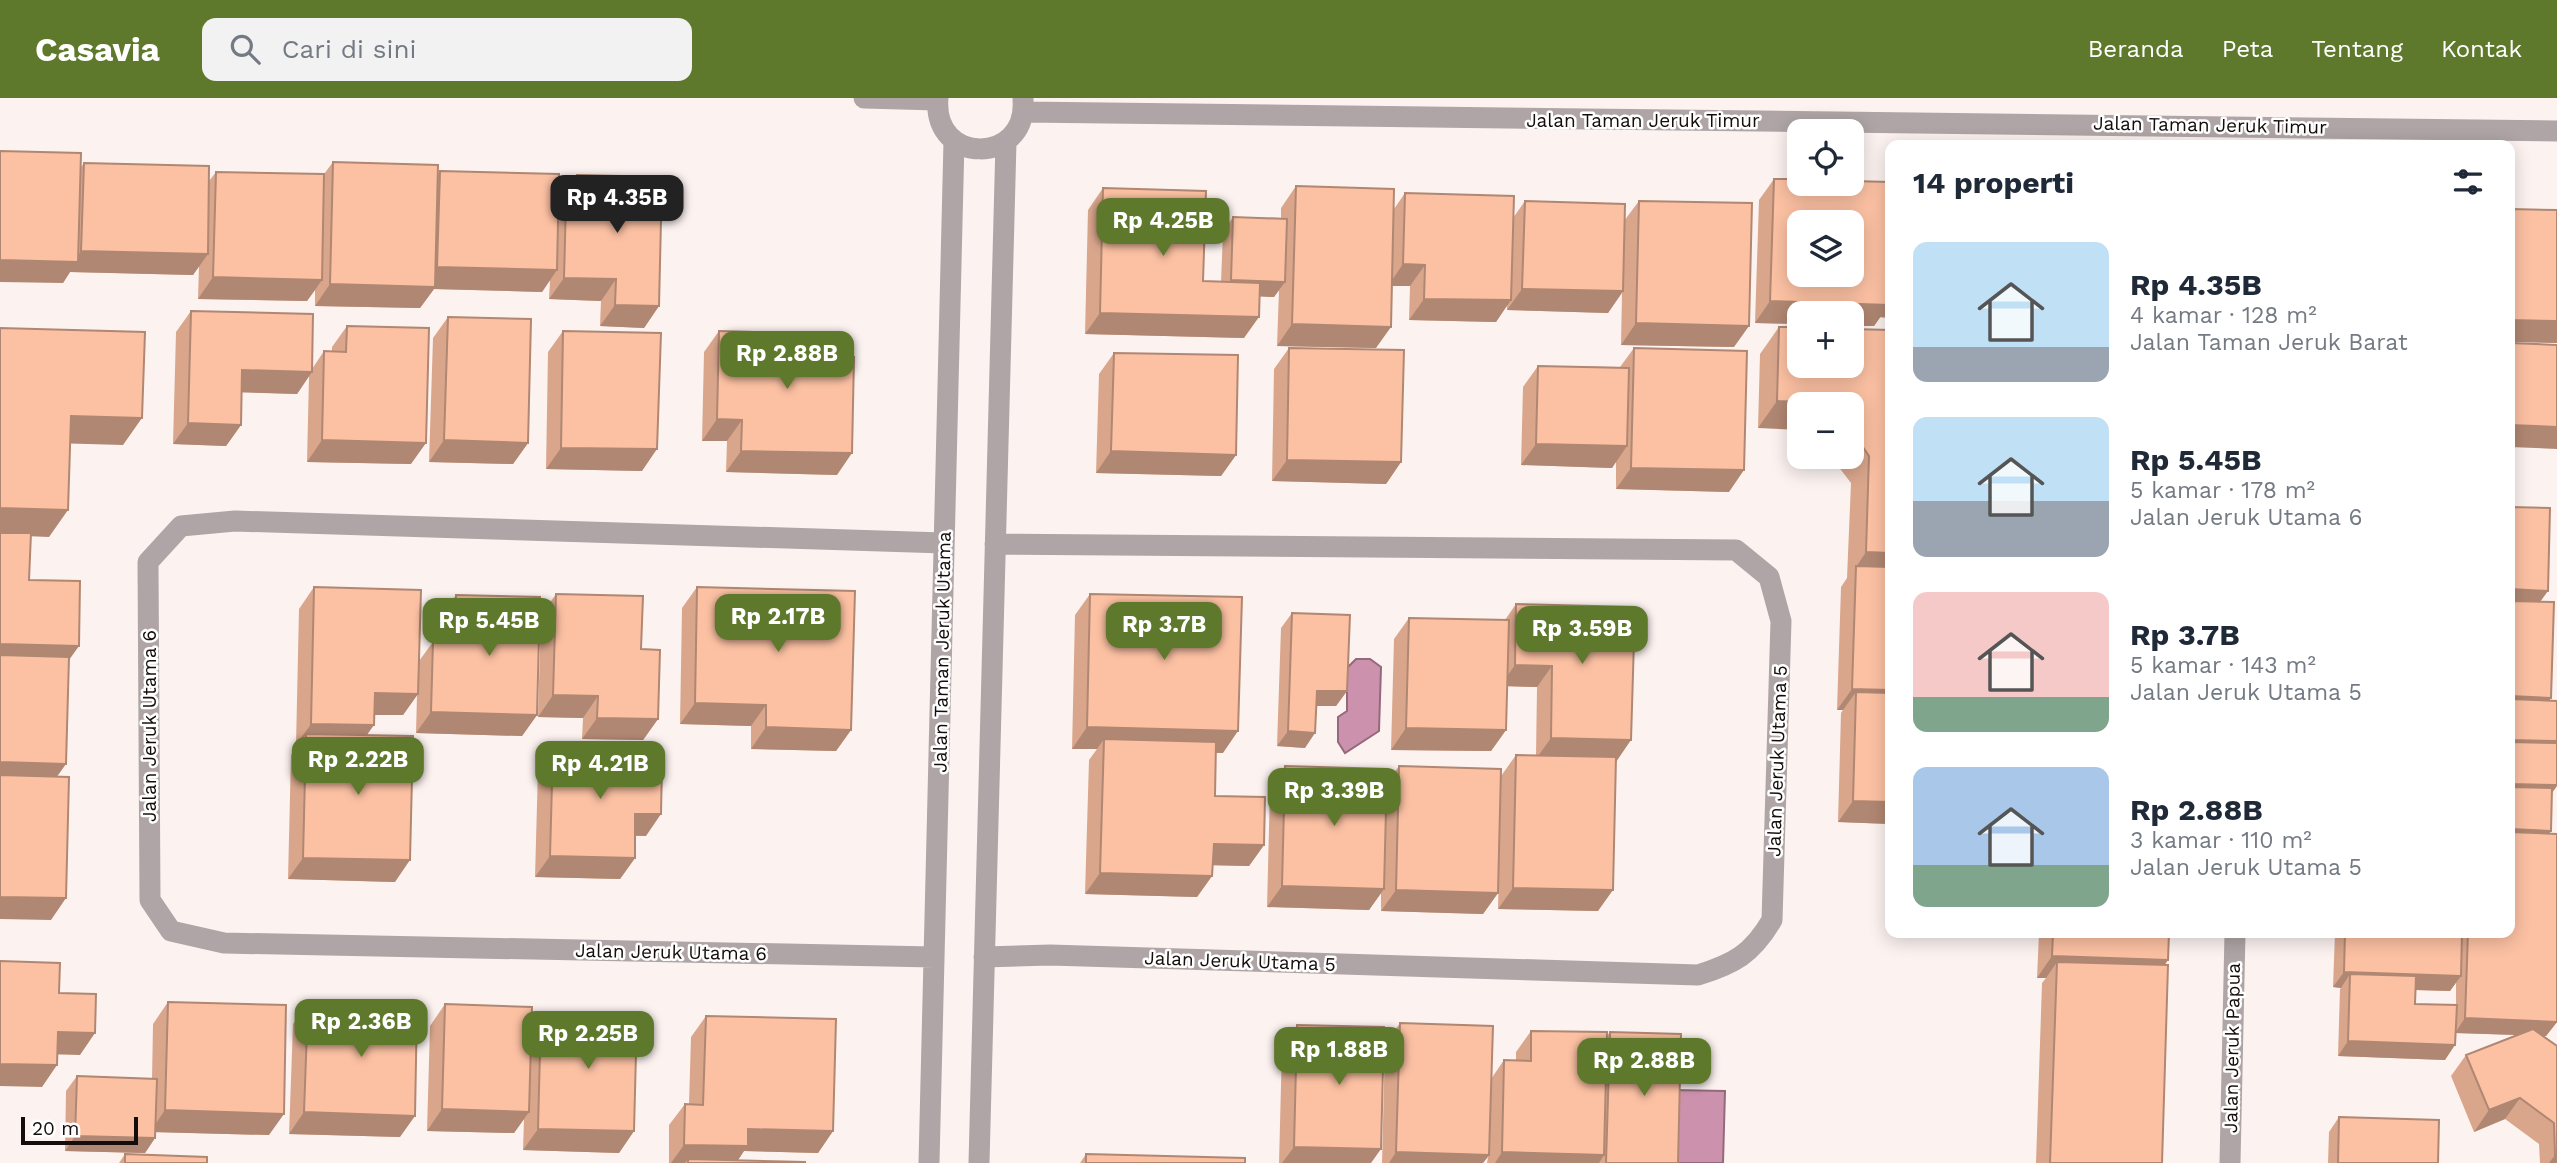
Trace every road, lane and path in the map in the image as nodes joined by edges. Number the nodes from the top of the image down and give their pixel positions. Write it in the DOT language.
graph roads {
  1 [pos="864,98"];
  2 [pos="938,99"];
  3 [pos="1023,105"];
  4 [pos="2557,131"];
  5 [pos="2251,135"];
  6 [pos="954,141"];
  7 [pos="1006,142"];
  8 [pos="944,543"];
  9 [pos="995,544"];
  10 [pos="2235,938"];
  11 [pos="934,957"];
  12 [pos="984,957"];
  13 [pos="929,1163"];
  14 [pos="979,1163"];
  15 [pos="2230,1163"];
  1 -- 2 [label="street"];
  2 -- 6 [label="street"];
  3 -- 5 [label="street, Jalan Taman Jeruk Timur"];
  3 -- 7 [label="street"];
  4 -- 5 [label="street, Jalan Taman Jeruk Timur"];
  6 -- 7 [label="street"];
  6 -- 8 [label="street, Jalan Taman Jeruk Utama"];
  7 -- 9 [label="street"];
  8 -- 11 [label="street, Jalan Taman Jeruk Utama"];
  8 -- 11 [label="street, Jalan Jeruk Utama 6"];
  9 -- 12 [label="street"];
  9 -- 12 [label="street, Jalan Jeruk Utama 5"];
  10 -- 15 [label="street, Jalan Jeruk Papua"];
  11 -- 13 [label="street, Jalan Taman Jeruk Utama"];
  12 -- 14 [label="street"];
}
